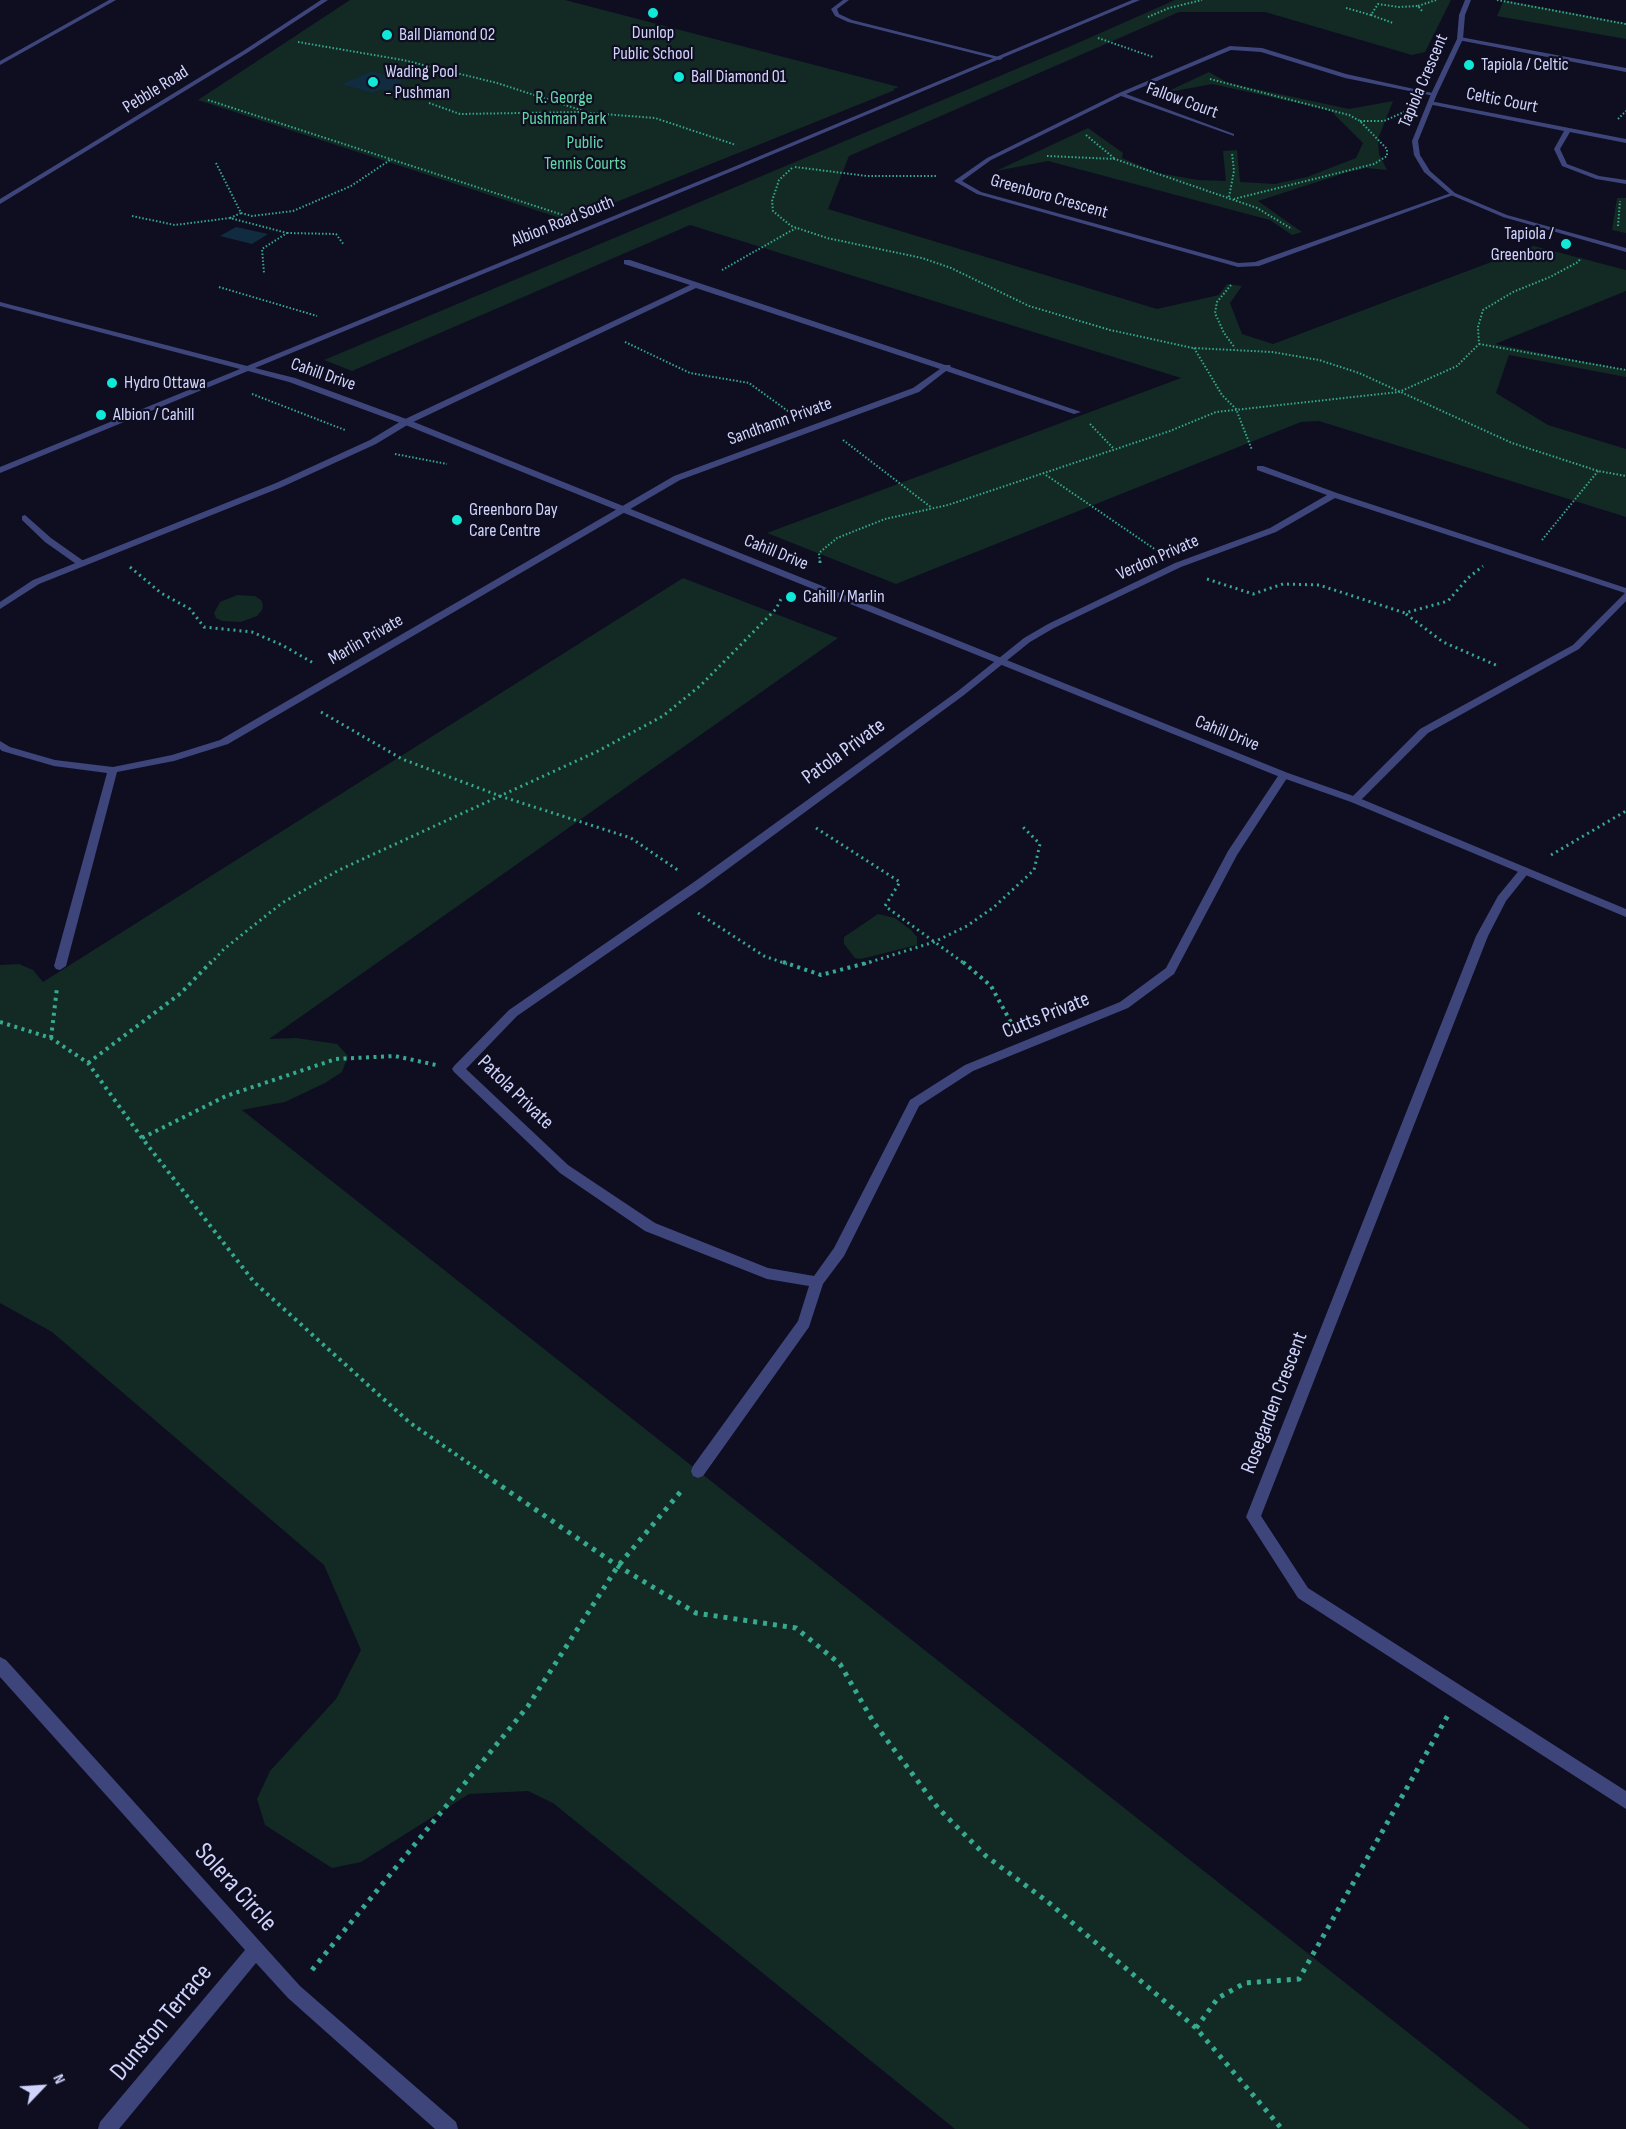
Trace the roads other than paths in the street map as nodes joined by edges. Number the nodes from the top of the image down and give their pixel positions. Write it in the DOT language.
graph roads {
  1 [pos="112,0"];
  2 [pos="325,0"];
  3 [pos="846,0"];
  4 [pos="1137,0"];
  5 [pos="1468,0"];
  6 [pos="1460,39"];
  7 [pos="1000,58"];
  8 [pos="0,63"];
  9 [pos="1626,70"];
  10 [pos="1121,94"];
  11 [pos="1434,94"];
  12 [pos="1430,103"];
  13 [pos="1568,129"];
  14 [pos="1232,135"];
  15 [pos="1626,141"];
  16 [pos="1624,182"];
  17 [pos="1454,194"];
  18 [pos="0,202"];
  19 [pos="1626,250"];
  20 [pos="627,262"];
  21 [pos="696,285"];
  22 [pos="0,304"];
  23 [pos="246,368"];
  24 [pos="947,368"];
  25 [pos="1077,412"];
  26 [pos="406,422"];
  27 [pos="1260,468"];
  28 [pos="0,470"];
  29 [pos="1334,495"];
  30 [pos="623,509"];
  31 [pos="25,518"];
  32 [pos="82,564"];
  33 [pos="1626,591"];
  34 [pos="1626,596"];
  35 [pos="0,606"];
  36 [pos="1002,662"];
  37 [pos="0,744"];
  38 [pos="113,770"];
  39 [pos="1284,775"];
  40 [pos="1355,800"];
  41 [pos="1525,871"];
  42 [pos="1626,913"];
  43 [pos="60,966"];
  44 [pos="818,1282"];
  45 [pos="698,1471"];
  46 [pos="0,1665"];
  47 [pos="1626,1801"];
  48 [pos="256,1950"];
  49 [pos="106,2129"];
  50 [pos="449,2129"];
  1 -- 8 [label="street"];
  2 -- 18 [label="street, Pebble Road"];
  3 -- 7 [label="street"];
  4 -- 7 [label="street, Albion Road South"];
  5 -- 6 [label="street, Tapiola Crescent"];
  6 -- 9 [label="street"];
  6 -- 11 [label="street, Tapiola Crescent"];
  7 -- 23 [label="street, Albion Road South"];
  10 -- 11 [label="street, Greenboro Crescent"];
  10 -- 14 [label="street, Fallow Court"];
  10 -- 17 [label="street, Greenboro Crescent"];
  11 -- 12 [label="street, Tapiola Crescent"];
  12 -- 13 [label="street, Celtic Court"];
  12 -- 17 [label="street, Tapiola Crescent"];
  13 -- 15 [label="street, Celtic Court"];
  13 -- 16 [label="street"];
  17 -- 19 [label="street, Tapiola Crescent"];
  20 -- 21 [label="street"];
  21 -- 24 [label="street"];
  21 -- 26 [label="street"];
  22 -- 23 [label="street, Cahill Drive"];
  23 -- 26 [label="street, Cahill Drive"];
  23 -- 28 [label="street, Albion Road South"];
  24 -- 25 [label="street"];
  24 -- 30 [label="street, Sandhamn Private"];
  26 -- 30 [label="street, Cahill Drive"];
  26 -- 32 [label="street"];
  27 -- 29 [label="street"];
  29 -- 33 [label="street"];
  29 -- 36 [label="street, Verdon Private"];
  30 -- 36 [label="street, Cahill Drive"];
  30 -- 38 [label="street, Marlin Private"];
  31 -- 32 [label="street"];
  32 -- 35 [label="street"];
  34 -- 40 [label="street"];
  36 -- 39 [label="street, Cahill Drive"];
  36 -- 44 [label="street, Patola Private"];
  37 -- 38 [label="street, Marlin Private"];
  38 -- 43 [label="street"];
  39 -- 40 [label="street, Cahill Drive"];
  39 -- 44 [label="street, Cutts Private"];
  40 -- 41 [label="street, Cahill Drive"];
  41 -- 42 [label="street, Cahill Drive"];
  41 -- 47 [label="street, Rosegarden Crescent"];
  44 -- 45 [label="street"];
  46 -- 48 [label="street, Solera Circle"];
  48 -- 49 [label="street, Dunston Terrace"];
  48 -- 50 [label="street, Solera Circle"];
}
